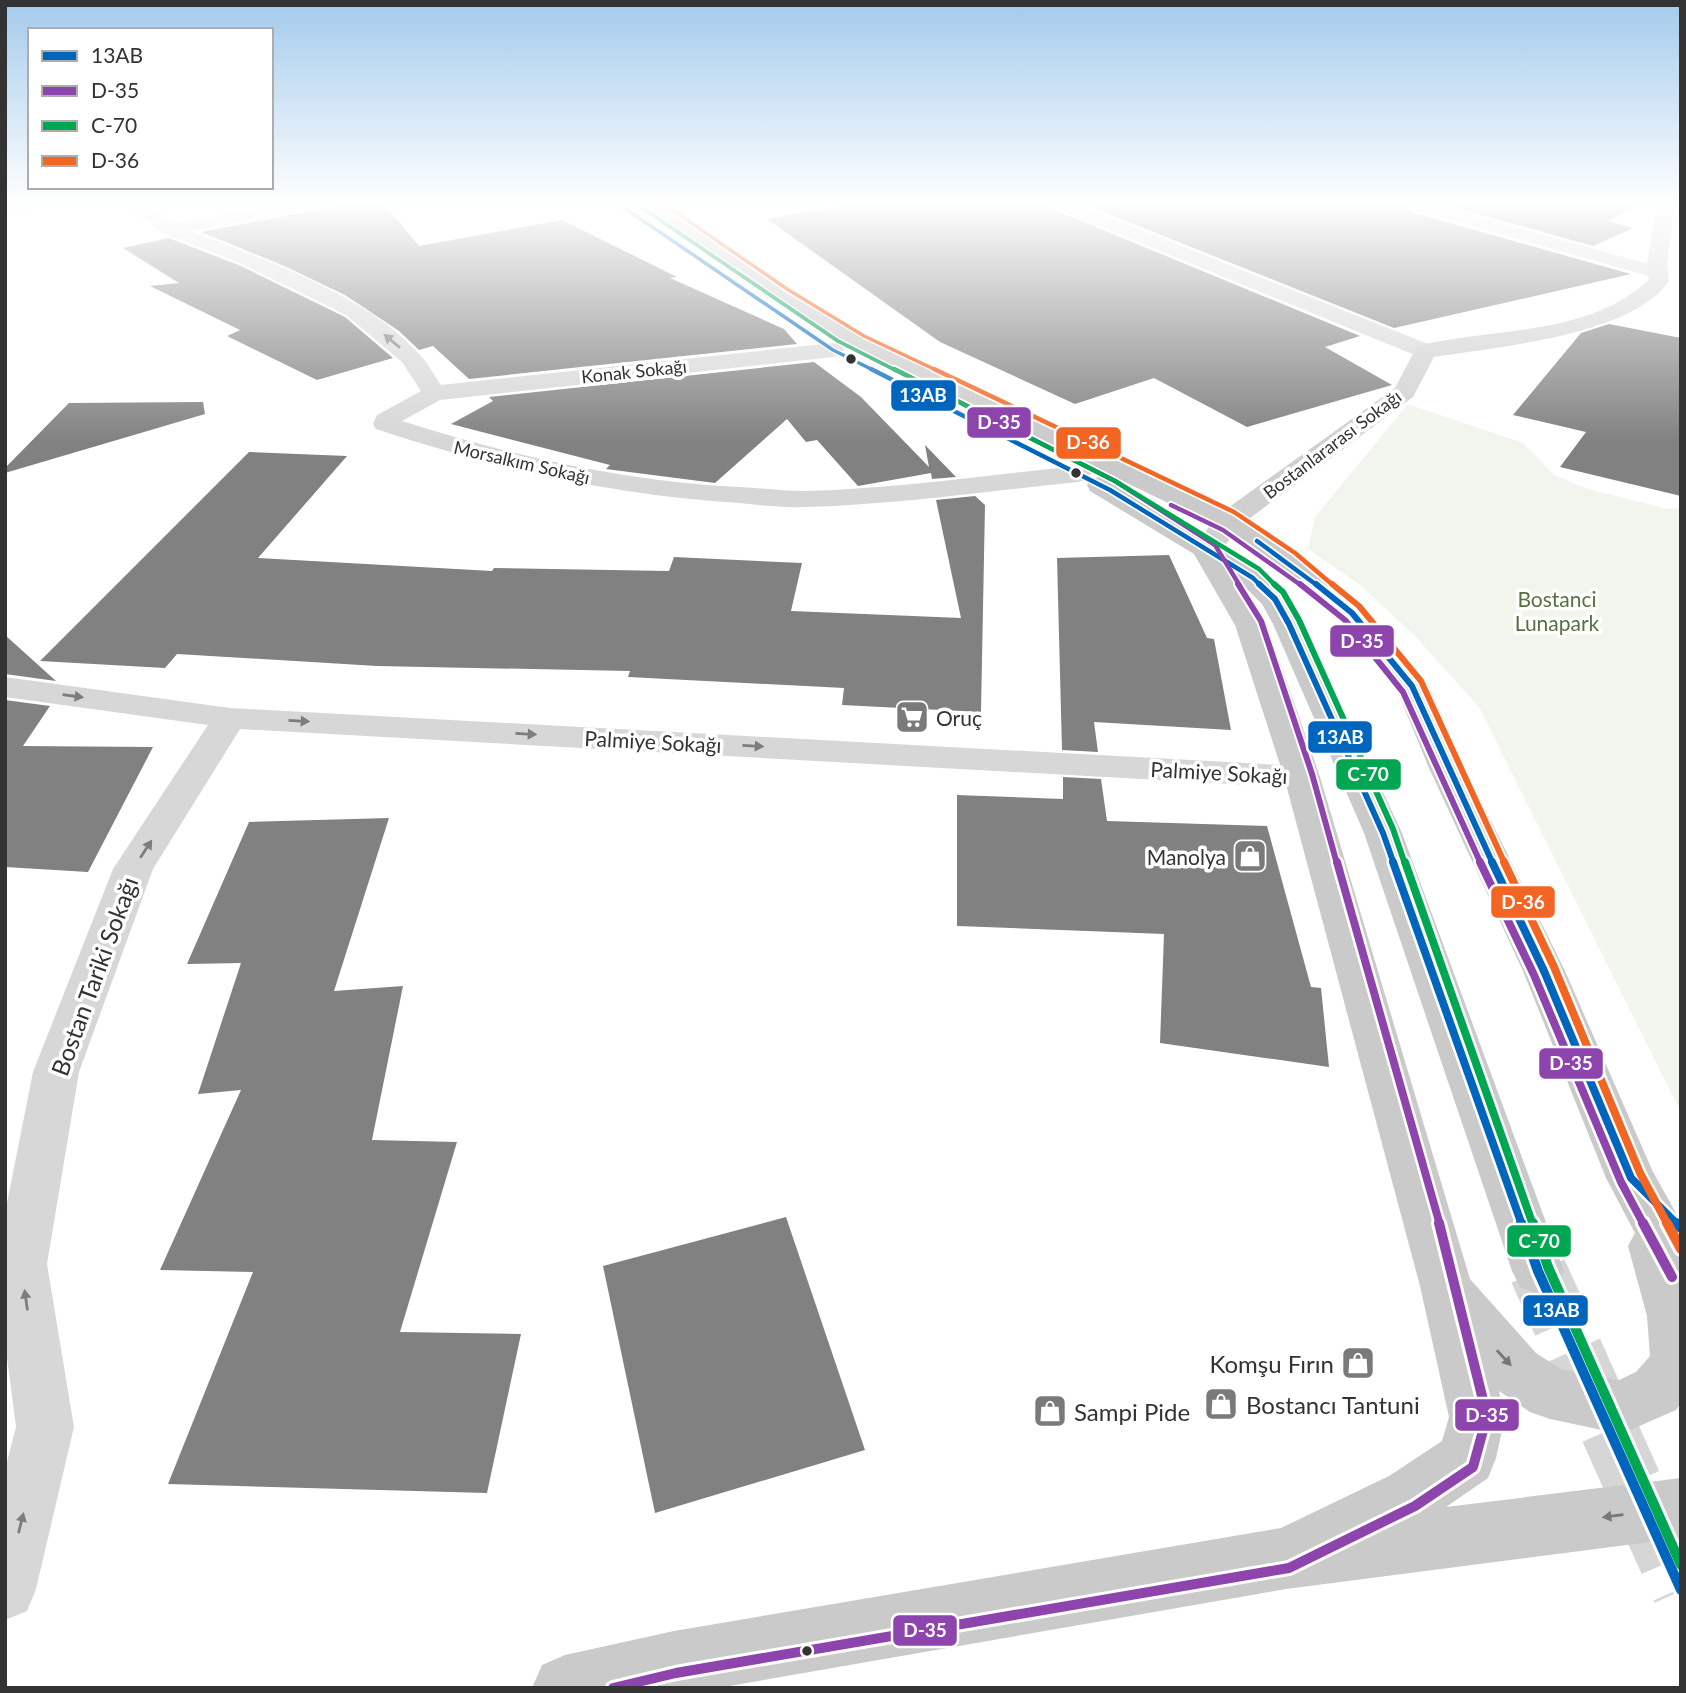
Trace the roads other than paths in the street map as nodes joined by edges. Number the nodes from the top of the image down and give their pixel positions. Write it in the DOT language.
graph roads {
  1 [pos="299,284"];
  2 [pos="737,284"];
  3 [pos="761,284"];
  4 [pos="1260,284"];
  5 [pos="1657,284"];
  6 [pos="833,349"];
  7 [pos="1425,351"];
  8 [pos="434,393"];
  9 [pos="1078,474"];
  10 [pos="1217,536"];
  11 [pos="5,687"];
  12 [pos="230,718"];
  13 [pos="1302,776"];
  14 [pos="1631,1178"];
  15 [pos="1681,1228"];
  16 [pos="1538,1271"];
  17 [pos="1681,1272"];
  18 [pos="1446,1286"];
  19 [pos="1681,1508"];
  20 [pos="1286,1558"];
  21 [pos="5,1590"];
  22 [pos="565,1688"];
  8 -- 1 [label="street, one-way"];
  2 -- 6 [label="main road"];
  3 -- 10 [label="main road"];
  4 -- 7 [label="street"];
  5 -- 7 [label="main road"];
  6 -- 8 [label="street, Konak Sokağı"];
  6 -- 9 [label="main road"];
  7 -- 10 [label="main road, Bostanlararası Sokağı"];
  8 -- 9 [label="street, Morsalkım Sokağı"];
  9 -- 10 [label="main road"];
  10 -- 13 [label="main road"];
  10 -- 14 [label="main road"];
  10 -- 16 [label="main road"];
  11 -- 12 [label="street, Palmiye Sokağı, one-way"];
  12 -- 13 [label="street, Palmiye Sokağı, one-way"];
  21 -- 12 [label="street, Bostan Tariki Sokağı, one-way"];
  13 -- 18 [label="main road"];
  14 -- 15 [label="main road"];
  14 -- 17 [label="main road"];
  18 -- 14 [label="main road, one-way"];
  18 -- 20 [label="main road"];
  19 -- 20 [label="main road, one-way"];
  20 -- 22 [label="main road"];
}
